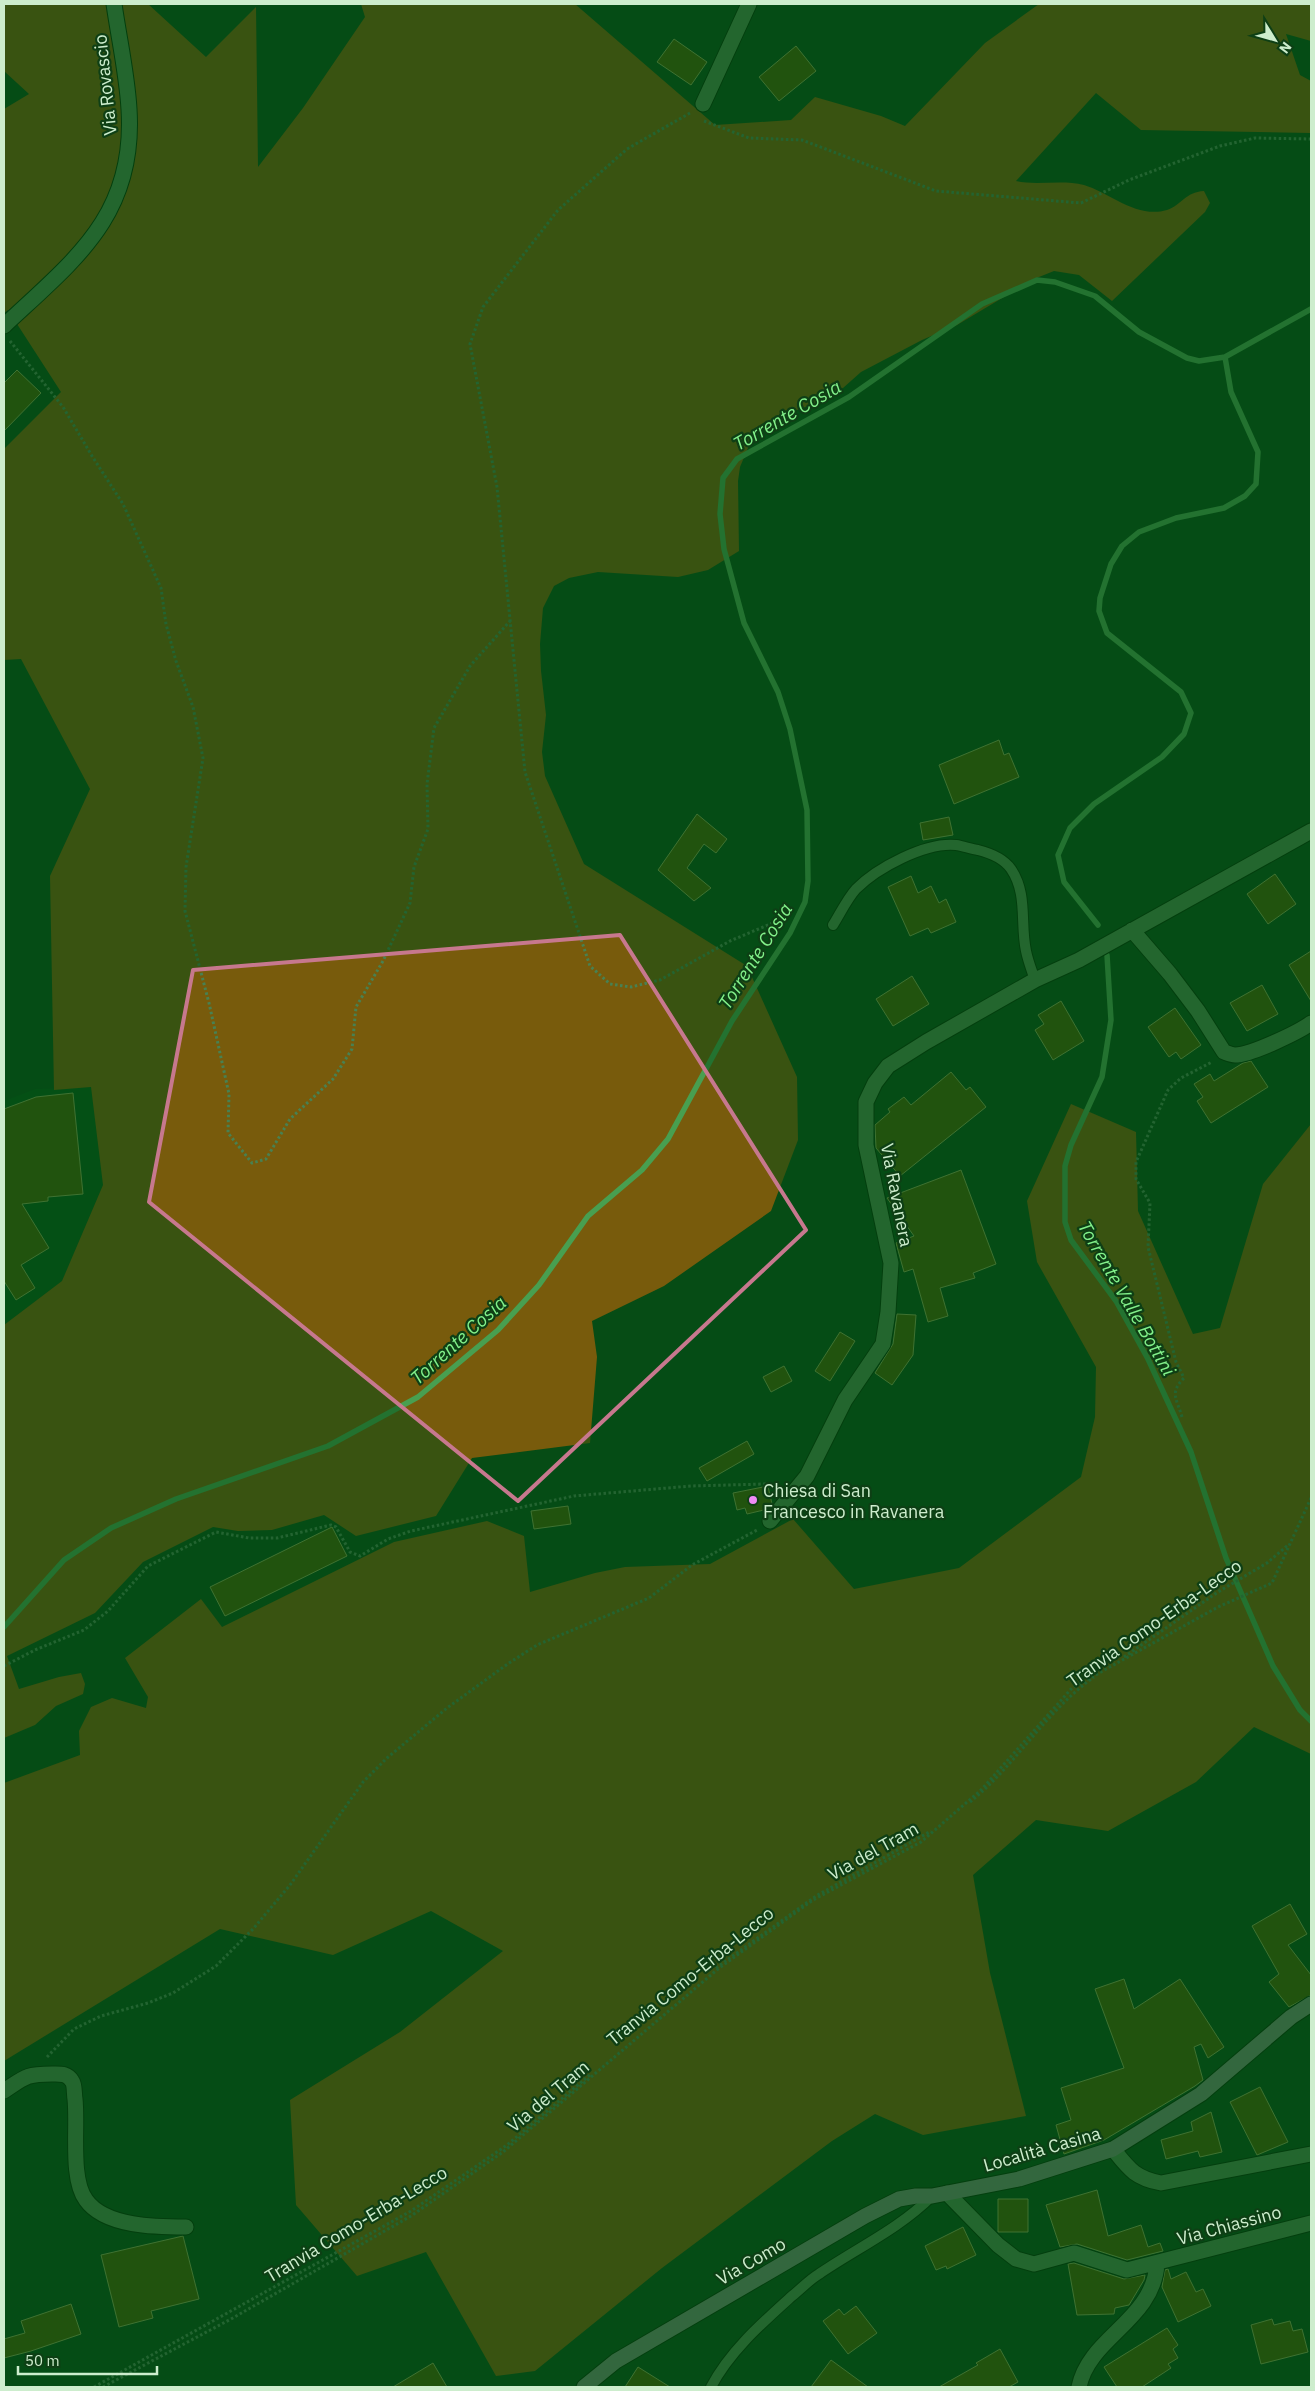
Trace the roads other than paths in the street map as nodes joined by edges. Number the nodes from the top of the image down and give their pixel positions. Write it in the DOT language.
graph roads {
  1 [pos="114,4"];
  2 [pos="749,4"];
  3 [pos="703,104"];
  4 [pos="7,333"];
  5 [pos="1311,831"];
  6 [pos="833,925"];
  7 [pos="1132,930"];
  8 [pos="1035,980"];
  9 [pos="1311,1023"];
  10 [pos="770,1521"];
  11 [pos="1311,2004"];
  12 [pos="4,2091"];
  13 [pos="1113,2149"];
  14 [pos="1311,2154"];
  15 [pos="948,2193"];
  16 [pos="932,2196"];
  17 [pos="1311,2223"];
  18 [pos="186,2227"];
  19 [pos="1157,2264"];
  20 [pos="584,2387"];
  21 [pos="711,2387"];
  22 [pos="1079,2387"];
  1 -- 4 [label="street, Via Rovascio"];
  2 -- 3 [label="street"];
  5 -- 7 [label="street, Via Ravanera"];
  6 -- 8 [label="lane"];
  7 -- 8 [label="street, Via Ravanera"];
  7 -- 9 [label="street"];
  8 -- 10 [label="street, Via Ravanera"];
  11 -- 13 [label="street, Località Casina"];
  12 -- 18 [label="street"];
  13 -- 14 [label="street"];
  13 -- 15 [label="street, Località Casina"];
  15 -- 16 [label="street, Via Como"];
  15 -- 19 [label="street"];
  16 -- 20 [label="street, Via Como"];
  16 -- 21 [label="lane"];
  17 -- 19 [label="street, Via Chiassino"];
  19 -- 22 [label="street"];
}
